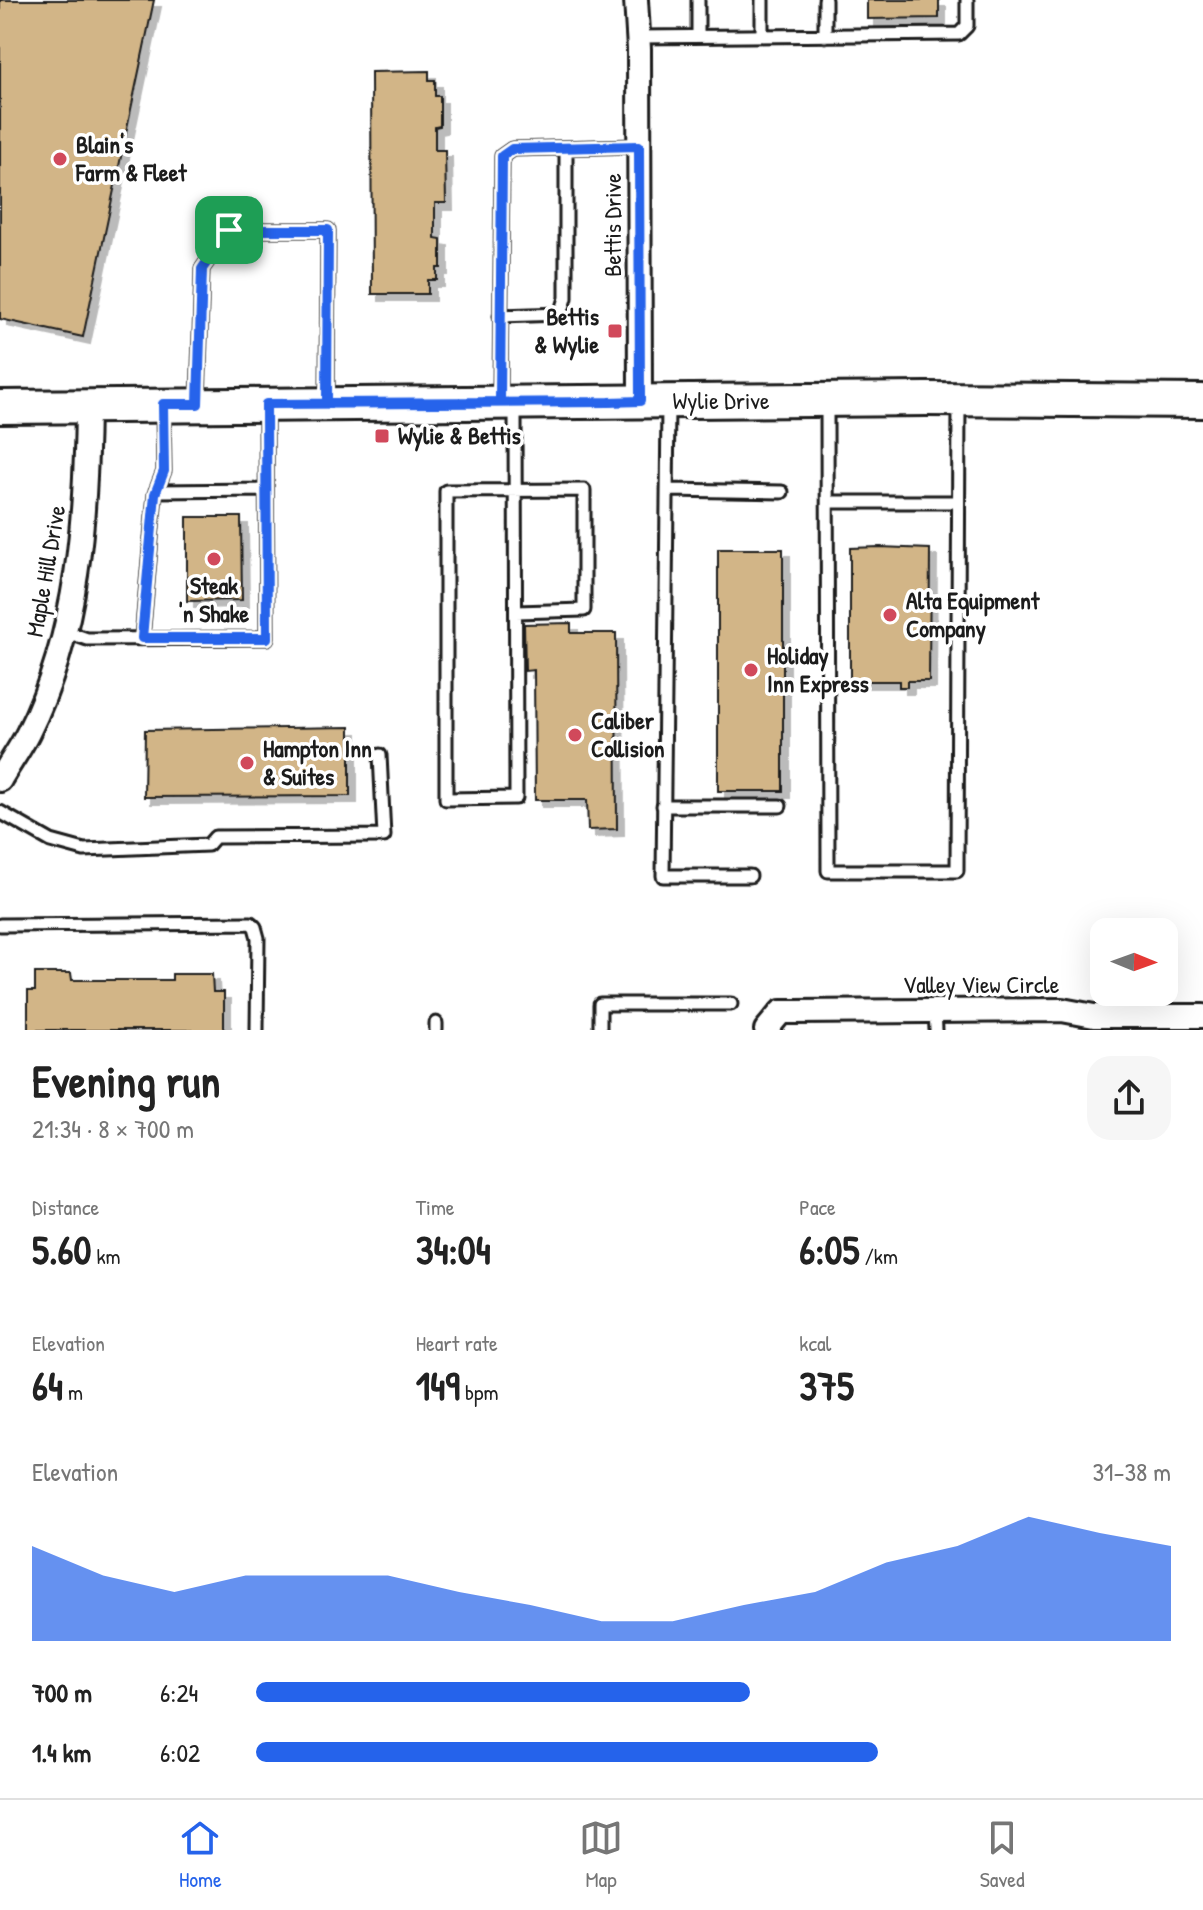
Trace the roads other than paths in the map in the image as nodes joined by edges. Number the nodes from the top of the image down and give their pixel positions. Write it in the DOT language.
graph roads {
  1 [pos="636,0"];
  2 [pos="698,0"];
  3 [pos="762,0"];
  4 [pos="825,0"];
  5 [pos="967,0"];
  6 [pos="698,36"];
  7 [pos="762,36"];
  8 [pos="825,36"];
  9 [pos="638,37"];
  10 [pos="639,146"];
  11 [pos="566,148"];
  12 [pos="500,316"];
  13 [pos="827,400"];
  14 [pos="959,400"];
  15 [pos="654,401"];
  16 [pos="1203,401"];
  17 [pos="508,402"];
  18 [pos="327,403"];
  19 [pos="163,404"];
  20 [pos="198,404"];
  21 [pos="266,404"];
  22 [pos="87,405"];
  23 [pos="0,407"];
  24 [pos="266,490"];
  25 [pos="667,490"];
  26 [pos="156,491"];
  27 [pos="515,491"];
  28 [pos="782,492"];
  29 [pos="829,502"];
  30 [pos="958,502"];
  31 [pos="516,612"];
  32 [pos="64,631"];
  33 [pos="142,638"];
  34 [pos="380,755"];
  35 [pos="0,780"];
  36 [pos="663,806"];
  37 [pos="780,806"];
  38 [pos="0,812"];
  39 [pos="750,876"];
  40 [pos="0,925"];
  41 [pos="731,1004"];
  42 [pos="1203,1016"];
  43 [pos="936,1020"];
  44 [pos="257,1030"];
  45 [pos="600,1030"];
  46 [pos="766,1030"];
  1 -- 9 [label="street, Bettis Drive"];
  2 -- 6 [label="lane"];
  3 -- 7 [label="lane"];
  4 -- 8 [label="lane"];
  5 -- 8 [label="lane"];
  6 -- 7 [label="lane"];
  6 -- 9 [label="lane"];
  7 -- 8 [label="lane"];
  9 -- 10 [label="street, Bettis Drive"];
  10 -- 11 [label="lane"];
  10 -- 15 [label="street, Bettis Drive"];
  11 -- 12 [label="lane"];
  11 -- 12 [label="lane"];
  12 -- 17 [label="lane"];
  13 -- 14 [label="main road, Wylie Drive"];
  13 -- 15 [label="main road, Wylie Drive"];
  13 -- 29 [label="lane"];
  14 -- 16 [label="main road, Wylie Drive"];
  14 -- 30 [label="lane"];
  15 -- 17 [label="main road, Wylie Drive"];
  15 -- 25 [label="lane"];
  17 -- 18 [label="main road, Wylie Drive"];
  17 -- 27 [label="lane"];
  18 -- 20 [label="lane"];
  18 -- 21 [label="main road, Wylie Drive"];
  19 -- 20 [label="main road, Wylie Drive"];
  19 -- 22 [label="main road, Wylie Drive"];
  19 -- 26 [label="lane"];
  20 -- 21 [label="main road, Wylie Drive"];
  21 -- 24 [label="lane"];
  22 -- 23 [label="main road, Wylie Drive"];
  22 -- 32 [label="street, Maple Hill Drive"];
  24 -- 26 [label="lane"];
  24 -- 33 [label="lane"];
  25 -- 28 [label="lane"];
  25 -- 36 [label="lane"];
  26 -- 33 [label="lane"];
  27 -- 31 [label="lane"];
  27 -- 31 [label="lane"];
  27 -- 31 [label="lane"];
  29 -- 30 [label="lane"];
  29 -- 30 [label="lane"];
  32 -- 33 [label="lane"];
  32 -- 35 [label="street, Maple Hill Drive"];
  34 -- 38 [label="lane"];
  36 -- 37 [label="lane"];
  36 -- 39 [label="lane"];
  40 -- 44 [label="lane"];
  41 -- 45 [label="lane"];
  42 -- 43 [label="street, Valley View Circle"];
  43 -- 46 [label="street, Valley View Circle"];
}
